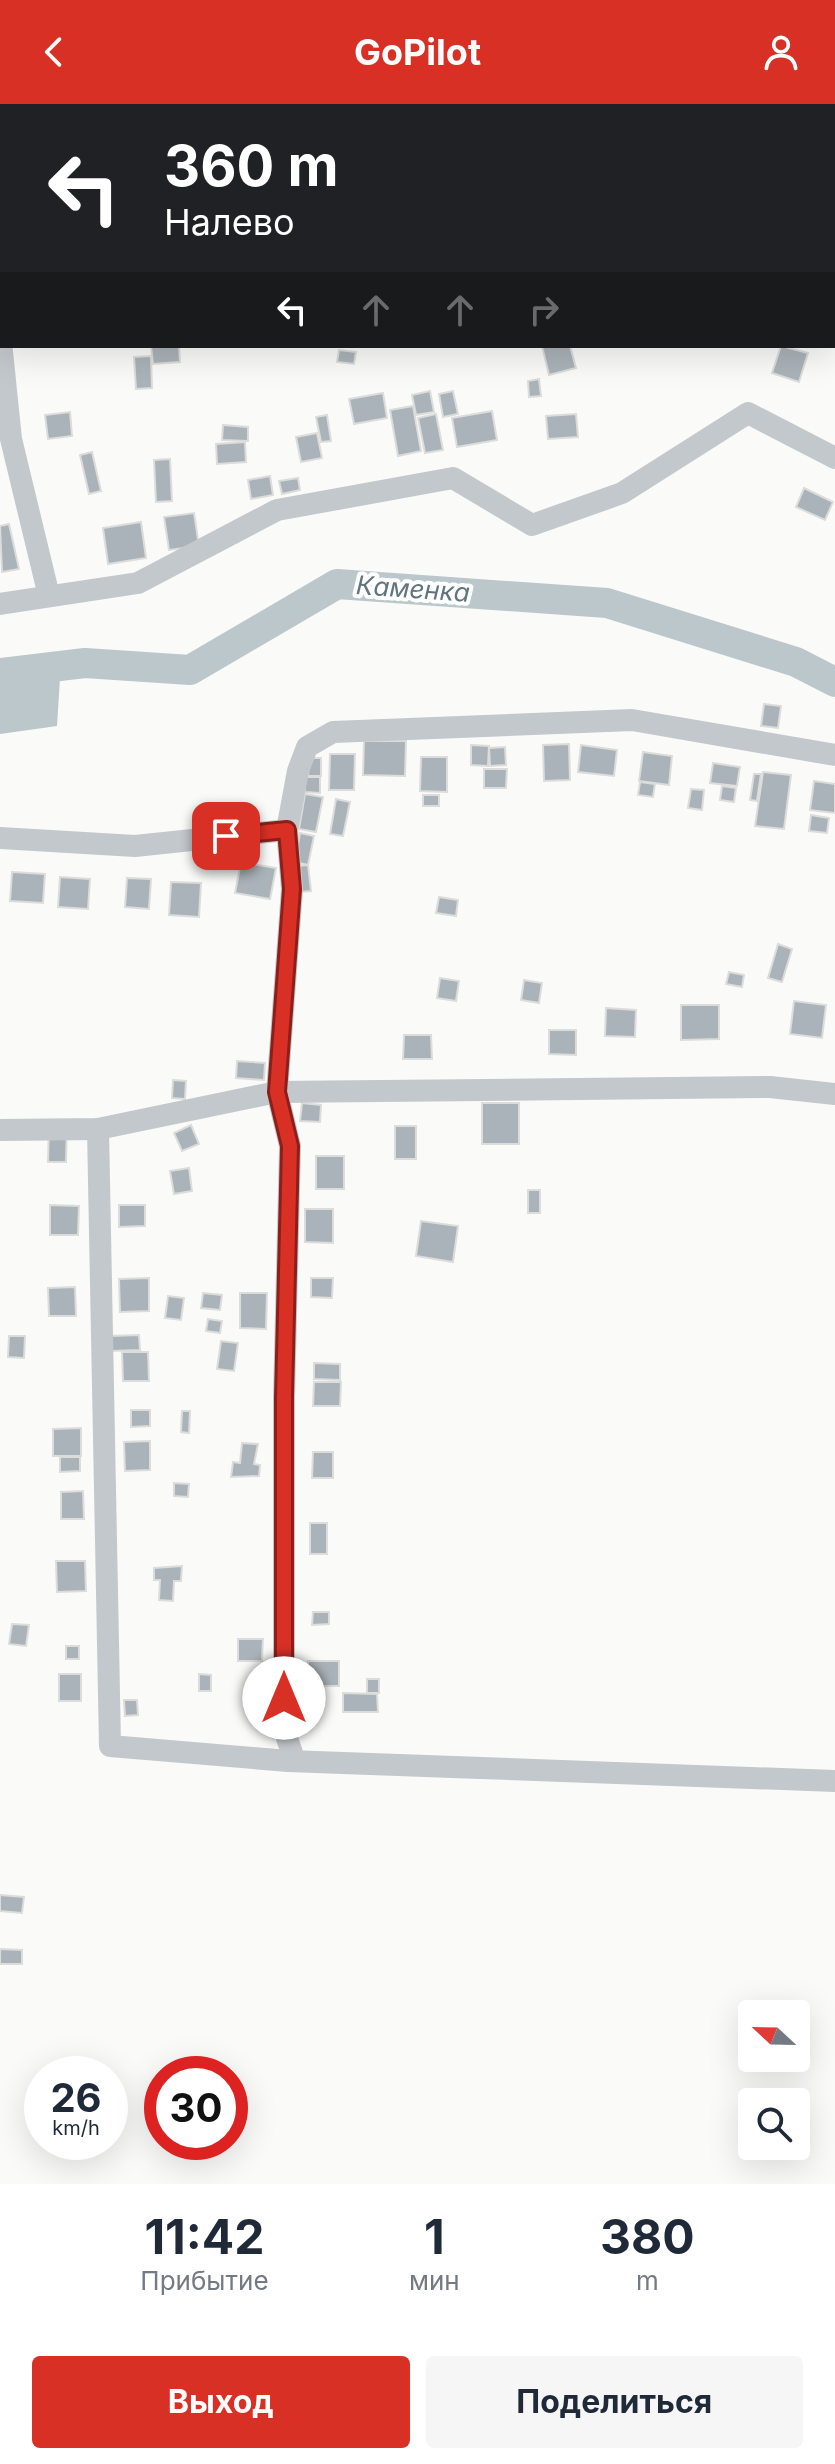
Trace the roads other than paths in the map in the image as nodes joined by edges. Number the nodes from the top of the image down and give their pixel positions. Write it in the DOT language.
graph roads {
  1 [pos="2,348"];
  2 [pos="835,458"];
  3 [pos="49,596"];
  4 [pos="0,604"];
  5 [pos="835,755"];
  6 [pos="287,830"];
  7 [pos="0,838"];
  8 [pos="277,1092"];
  9 [pos="835,1094"];
  10 [pos="98,1129"];
  11 [pos="0,1130"];
  12 [pos="288,1761"];
  13 [pos="835,1781"];
  1 -- 3 [label="street"];
  2 -- 3 [label="street"];
  3 -- 4 [label="street"];
  5 -- 6 [label="street"];
  6 -- 7 [label="street"];
  6 -- 8 [label="street"];
  8 -- 9 [label="street"];
  8 -- 10 [label="street"];
  8 -- 12 [label="street"];
  10 -- 11 [label="street"];
  10 -- 12 [label="street"];
  12 -- 13 [label="street"];
}
